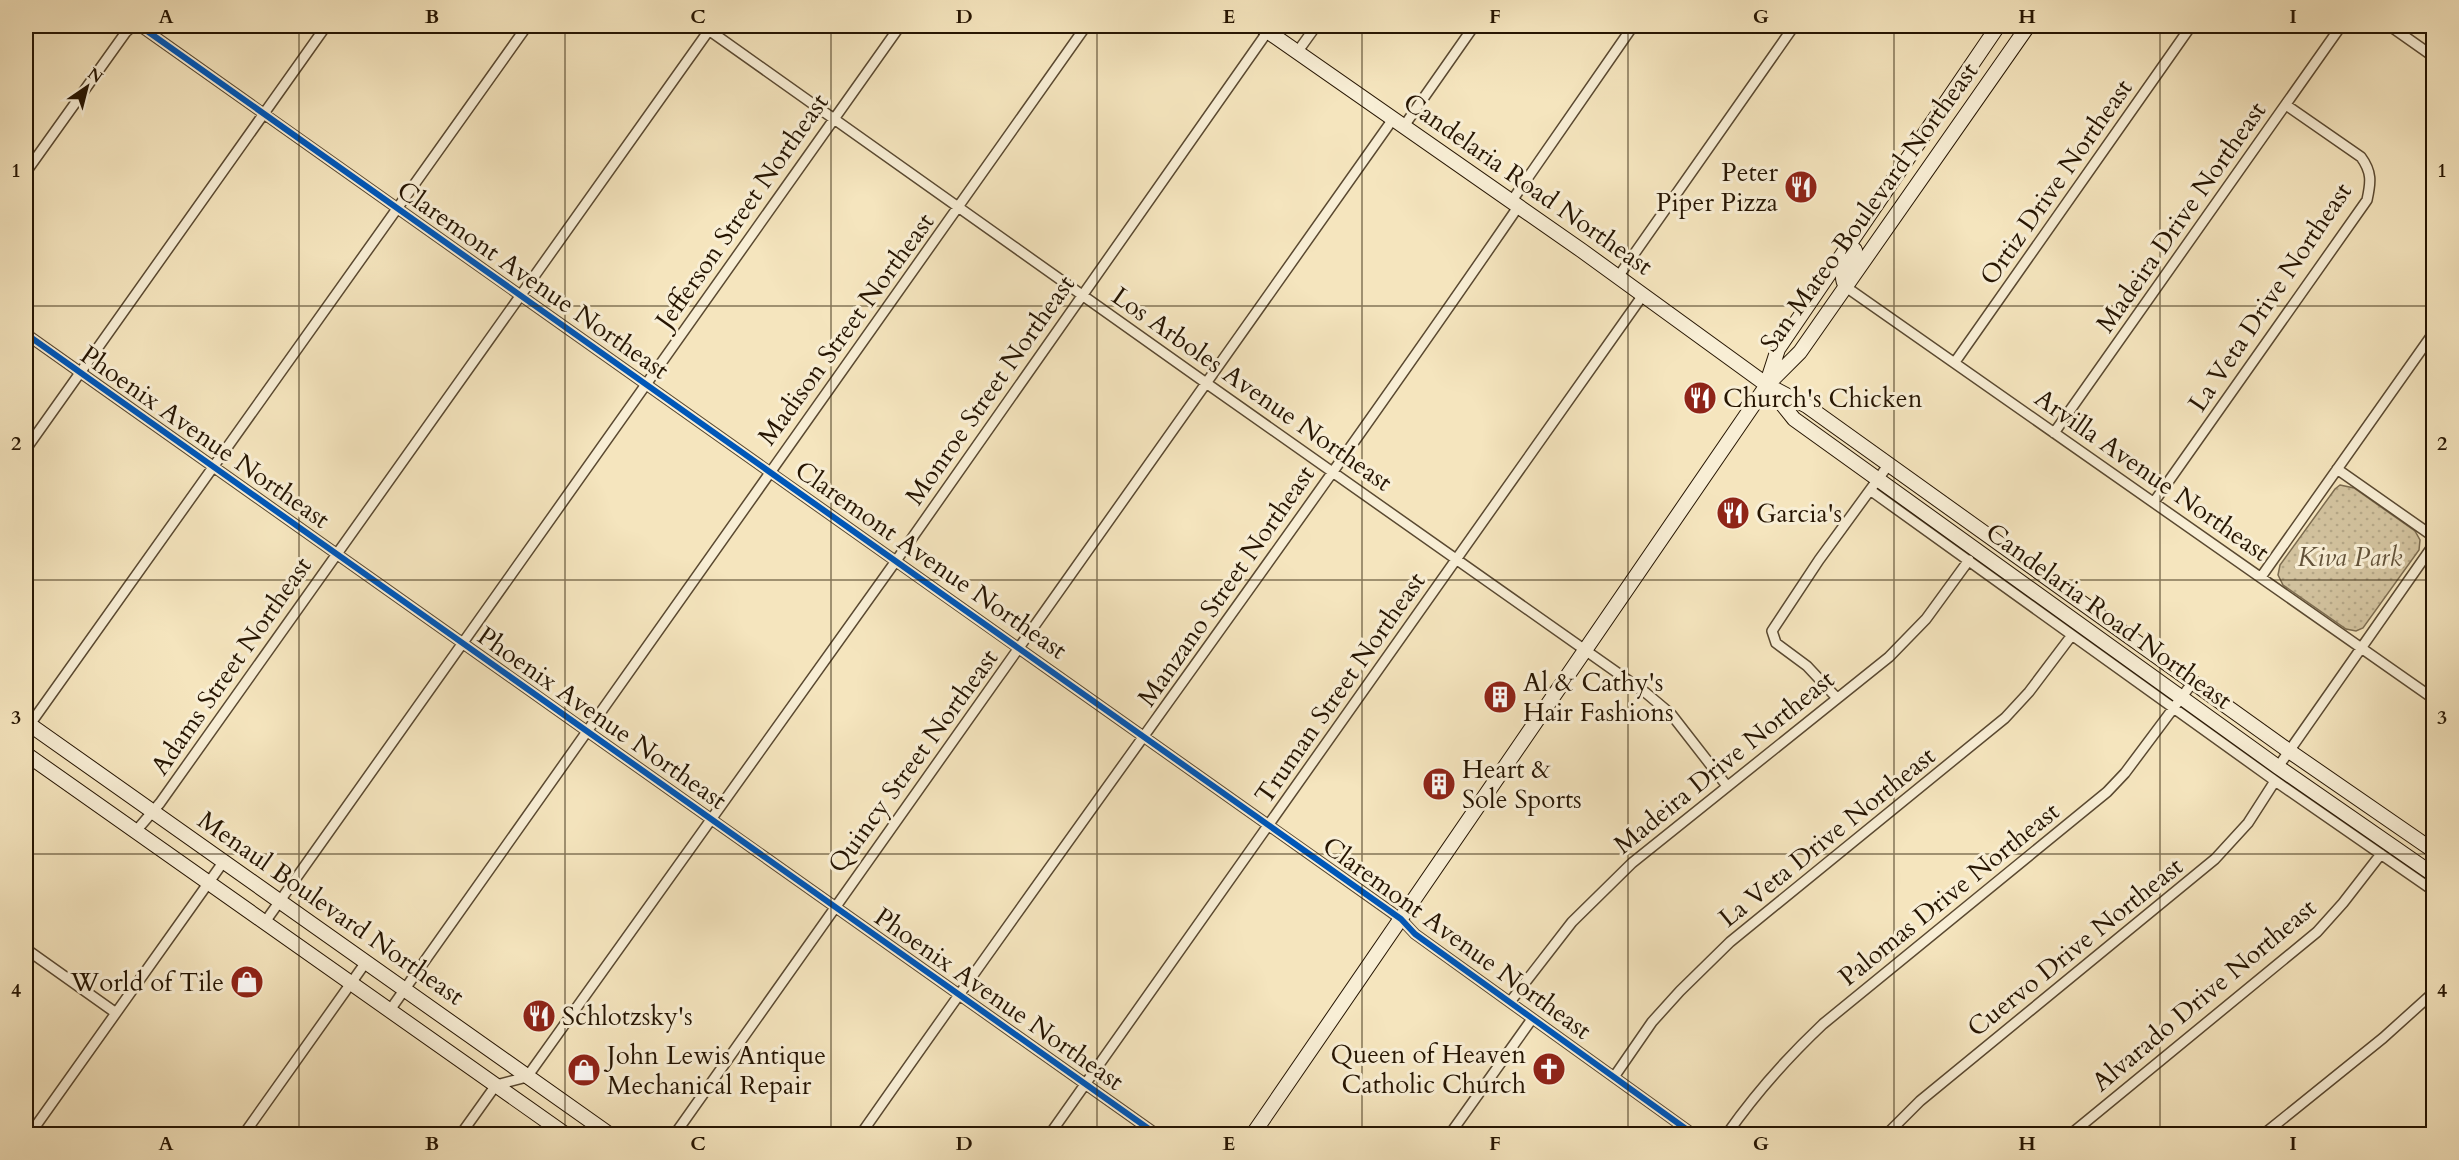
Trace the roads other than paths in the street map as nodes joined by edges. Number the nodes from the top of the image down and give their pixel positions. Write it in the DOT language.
graph roads {
  1 [pos="133,26"];
  2 [pos="140,26"];
  3 [pos="326,26"];
  4 [pos="526,26"];
  5 [pos="900,26"];
  6 [pos="1086,26"];
  7 [pos="1316,26"];
  8 [pos="1474,26"];
  9 [pos="1634,26"];
  10 [pos="1794,26"];
  11 [pos="1998,26"];
  12 [pos="2028,26"];
  13 [pos="2191,26"];
  14 [pos="2341,26"];
  15 [pos="2390,26"];
  16 [pos="708,27"];
  17 [pos="1264,28"];
  18 [pos="1298,51"];
  19 [pos="2433,57"];
  20 [pos="2286,105"];
  21 [pos="263,113"];
  22 [pos="834,118"];
  23 [pos="1399,122"];
  24 [pos="26,172"];
  25 [pos="1895,175"];
  26 [pos="1515,204"];
  27 [pos="396,207"];
  28 [pos="959,207"];
  29 [pos="1618,277"];
  30 [pos="1846,287"];
  31 [pos="1082,295"];
  32 [pos="1643,295"];
  33 [pos="521,296"];
  34 [pos="2433,332"];
  35 [pos="26,334"];
  36 [pos="1955,362"];
  37 [pos="80,372"];
  38 [pos="645,383"];
  39 [pos="1207,384"];
  40 [pos="1767,385"];
  41 [pos="2054,433"];
  42 [pos="26,449"];
  43 [pos="1889,464"];
  44 [pos="213,467"];
  45 [pos="2337,469"];
  46 [pos="770,471"];
  47 [pos="1333,472"];
  48 [pos="1874,485"];
  49 [pos="2154,502"];
  50 [pos="2433,537"];
  51 [pos="2433,544"];
  52 [pos="335,554"];
  53 [pos="1457,559"];
  54 [pos="1969,560"];
  55 [pos="896,561"];
  56 [pos="2261,577"];
  57 [pos="2072,635"];
  58 [pos="461,642"];
  59 [pos="1020,648"];
  60 [pos="2361,648"];
  61 [pos="1585,650"];
  62 [pos="2193,682"];
  63 [pos="1836,697"];
  64 [pos="2433,699"];
  65 [pos="2178,703"];
  66 [pos="27,726"];
  67 [pos="586,731"];
  68 [pos="1145,736"];
  69 [pos="2289,751"];
  70 [pos="26,754"];
  71 [pos="2276,774"];
  72 [pos="1727,786"];
  73 [pos="154,812"];
  74 [pos="710,819"];
  75 [pos="1269,825"];
  76 [pos="136,831"];
  77 [pos="2433,851"];
  78 [pos="2380,854"];
  79 [pos="224,861"];
  80 [pos="2433,875"];
  81 [pos="208,882"];
  82 [pos="2433,891"];
  83 [pos="279,901"];
  84 [pos="834,907"];
  85 [pos="1401,919"];
  86 [pos="265,922"];
  87 [pos="26,949"];
  88 [pos="366,962"];
  89 [pos="352,982"];
  90 [pos="404,989"];
  91 [pos="2433,992"];
  92 [pos="959,994"];
  93 [pos="1510,1002"];
  94 [pos="390,1010"];
  95 [pos="116,1013"];
  96 [pos="1532,1019"];
  97 [pos="527,1077"];
  98 [pos="1614,1077"];
  99 [pos="1086,1084"];
  100 [pos="496,1085"];
  101 [pos="30,1134"];
  102 [pos="244,1134"];
  103 [pos="461,1134"];
  104 [pos="565,1134"];
  105 [pos="609,1134"];
  106 [pos="675,1134"];
  107 [pos="861,1134"];
  108 [pos="1050,1134"];
  109 [pos="1156,1134"];
  110 [pos="1253,1134"];
  111 [pos="1450,1134"];
  112 [pos="1693,1134"];
  113 [pos="1727,1134"];
  114 [pos="1887,1134"];
  115 [pos="2071,1134"];
  116 [pos="2264,1134"];
  1 -- 24 [label="street"];
  2 -- 21 [label="street, Claremont Avenue Northeast"];
  3 -- 21 [label="street"];
  4 -- 27 [label="street"];
  5 -- 22 [label="street, Jefferson Street Northeast"];
  6 -- 28 [label="street, Madison Street Northeast"];
  7 -- 18 [label="street"];
  8 -- 23 [label="street, Quincy Street Northeast"];
  9 -- 26 [label="street, Manzano Street Northeast"];
  10 -- 29 [label="street"];
  11 -- 25 [label="main road, San Mateo Boulevard Northeast"];
  12 -- 30 [label="main road, San Mateo Boulevard Northeast"];
  13 -- 36 [label="street, Ortiz Drive Northeast"];
  14 -- 20 [label="street, Madeira Drive Northeast"];
  15 -- 19 [label="street"];
  16 -- 22 [label="street, Los Arboles Avenue Northeast"];
  16 -- 33 [label="street, Adams Street Northeast"];
  17 -- 18 [label="main road, Candelaria Road Northeast"];
  17 -- 31 [label="street, Monroe Street Northeast"];
  18 -- 23 [label="main road, Candelaria Road Northeast"];
  20 -- 41 [label="street, Madeira Drive Northeast"];
  20 -- 49 [label="street, La Veta Drive Northeast"];
  21 -- 27 [label="street, Claremont Avenue Northeast"];
  21 -- 37 [label="street"];
  22 -- 28 [label="street, Los Arboles Avenue Northeast"];
  22 -- 38 [label="street, Jefferson Street Northeast"];
  23 -- 26 [label="main road, Candelaria Road Northeast"];
  23 -- 39 [label="street, Quincy Street Northeast"];
  25 -- 30 [label="main road"];
  25 -- 40 [label="main road, San Mateo Boulevard Northeast"];
  26 -- 29 [label="main road, Candelaria Road Northeast"];
  26 -- 47 [label="street, Manzano Street Northeast"];
  27 -- 33 [label="street, Claremont Avenue Northeast"];
  27 -- 44 [label="street"];
  28 -- 31 [label="street, Los Arboles Avenue Northeast"];
  28 -- 46 [label="street, Madison Street Northeast"];
  29 -- 32 [label="main road, Candelaria Road Northeast"];
  30 -- 36 [label="street, Arvilla Avenue Northeast"];
  30 -- 40 [label="main road, San Mateo Boulevard Northeast"];
  31 -- 39 [label="street, Los Arboles Avenue Northeast"];
  31 -- 55 [label="street, Monroe Street Northeast"];
  32 -- 40 [label="main road, Candelaria Road Northeast"];
  32 -- 53 [label="street, Truman Street Northeast"];
  33 -- 38 [label="street, Claremont Avenue Northeast"];
  33 -- 52 [label="street, Adams Street Northeast"];
  34 -- 45 [label="street"];
  35 -- 37 [label="street, Phoenix Avenue Northeast"];
  36 -- 41 [label="street, Arvilla Avenue Northeast"];
  37 -- 42 [label="street"];
  37 -- 44 [label="street, Phoenix Avenue Northeast"];
  38 -- 46 [label="street, Claremont Avenue Northeast"];
  38 -- 58 [label="street, Jefferson Street Northeast"];
  39 -- 47 [label="street, Los Arboles Avenue Northeast"];
  39 -- 59 [label="street, Quincy Street Northeast"];
  40 -- 43 [label="main road, Candelaria Road Northeast"];
  40 -- 48 [label="main road, Candelaria Road Northeast"];
  40 -- 61 [label="main road, San Mateo Boulevard Northeast"];
  41 -- 49 [label="street, Arvilla Avenue Northeast"];
  43 -- 48 [label="street"];
  43 -- 62 [label="main road, Candelaria Road Northeast"];
  44 -- 52 [label="street, Phoenix Avenue Northeast"];
  44 -- 66 [label="street"];
  45 -- 50 [label="street"];
  45 -- 56 [label="street"];
  46 -- 55 [label="street, Claremont Avenue Northeast"];
  46 -- 67 [label="street, Madison Street Northeast"];
  47 -- 53 [label="street, Los Arboles Avenue Northeast"];
  47 -- 68 [label="street, Manzano Street Northeast"];
  48 -- 54 [label="street"];
  48 -- 63 [label="street"];
  48 -- 65 [label="main road, Candelaria Road Northeast"];
  49 -- 56 [label="street, Arvilla Avenue Northeast"];
  51 -- 60 [label="street, Cuervo Drive Northeast"];
  52 -- 58 [label="street, Phoenix Avenue Northeast"];
  52 -- 73 [label="street, Adams Street Northeast"];
  53 -- 61 [label="street, Los Arboles Avenue Northeast"];
  53 -- 75 [label="street, Truman Street Northeast"];
  54 -- 57 [label="street"];
  54 -- 63 [label="street, Madeira Drive Northeast"];
  55 -- 59 [label="street, Claremont Avenue Northeast"];
  55 -- 74 [label="street, Monroe Street Northeast"];
  56 -- 60 [label="street, Arvilla Avenue Northeast"];
  57 -- 65 [label="street"];
  57 -- 98 [label="street, La Veta Drive Northeast"];
  58 -- 67 [label="street, Phoenix Avenue Northeast"];
  58 -- 83 [label="street, Jefferson Street Northeast"];
  59 -- 68 [label="street, Claremont Avenue Northeast"];
  59 -- 84 [label="street, Quincy Street Northeast"];
  60 -- 64 [label="street, Arvilla Avenue Northeast"];
  60 -- 69 [label="street, Cuervo Drive Northeast"];
  61 -- 72 [label="street, Los Arboles Avenue Northeast"];
  61 -- 85 [label="main road, San Mateo Boulevard Northeast"];
  62 -- 65 [label="street, Palomas Drive Northeast"];
  62 -- 69 [label="main road, Candelaria Road Northeast"];
  63 -- 72 [label="street, Madeira Drive Northeast"];
  65 -- 71 [label="main road, Candelaria Road Northeast"];
  65 -- 113 [label="street, Palomas Drive Northeast"];
  66 -- 73 [label="main road, Menaul Boulevard Northeast"];
  67 -- 74 [label="street, Phoenix Avenue Northeast"];
  67 -- 90 [label="street, Madison Street Northeast"];
  68 -- 75 [label="street, Claremont Avenue Northeast"];
  68 -- 92 [label="street, Manzano Street Northeast"];
  69 -- 71 [label="street, Cuervo Drive Northeast"];
  69 -- 77 [label="main road, Candelaria Road Northeast"];
  70 -- 76 [label="main road, Menaul Boulevard Northeast"];
  71 -- 78 [label="street"];
  71 -- 80 [label="main road, Candelaria Road Northeast"];
  71 -- 114 [label="street, Cuervo Drive Northeast"];
  72 -- 93 [label="street, Madeira Drive Northeast"];
  73 -- 76 [label="street, Adams Street Northeast"];
  73 -- 79 [label="main road, Menaul Boulevard Northeast"];
  74 -- 84 [label="street, Phoenix Avenue Northeast"];
  74 -- 97 [label="street, Monroe Street Northeast"];
  75 -- 85 [label="street, Claremont Avenue Northeast"];
  75 -- 99 [label="street, Truman Street Northeast"];
  76 -- 81 [label="main road, Menaul Boulevard Northeast"];
  78 -- 82 [label="street"];
  78 -- 115 [label="street, Alvarado Drive Northeast"];
  79 -- 81 [label="street"];
  79 -- 83 [label="main road, Menaul Boulevard Northeast"];
  81 -- 86 [label="main road, Menaul Boulevard Northeast"];
  81 -- 95 [label="street"];
  83 -- 86 [label="street, Jefferson Street Northeast"];
  83 -- 88 [label="main road, Menaul Boulevard Northeast"];
  84 -- 92 [label="street, Phoenix Avenue Northeast"];
  84 -- 106 [label="street, Quincy Street Northeast"];
  85 -- 93 [label="street, Claremont Avenue Northeast"];
  85 -- 110 [label="main road, San Mateo Boulevard Northeast"];
  86 -- 89 [label="main road, Menaul Boulevard Northeast"];
  87 -- 95 [label="street"];
  88 -- 89 [label="street"];
  88 -- 90 [label="main road, Menaul Boulevard Northeast"];
  89 -- 94 [label="main road, Menaul Boulevard Northeast"];
  89 -- 102 [label="street"];
  90 -- 94 [label="street, Madison Street Northeast"];
  90 -- 97 [label="main road, Menaul Boulevard Northeast"];
  91 -- 116 [label="street"];
  92 -- 99 [label="street, Phoenix Avenue Northeast"];
  92 -- 107 [label="street, Manzano Street Northeast"];
  93 -- 96 [label="street, Claremont Avenue Northeast"];
  94 -- 100 [label="main road, Menaul Boulevard Northeast"];
  95 -- 101 [label="street"];
  96 -- 98 [label="street, Claremont Avenue Northeast"];
  96 -- 111 [label="street"];
  97 -- 100 [label="street"];
  97 -- 105 [label="main road, Menaul Boulevard Northeast"];
  98 -- 112 [label="street, Claremont Avenue Northeast"];
  99 -- 108 [label="street, Truman Street Northeast"];
  99 -- 109 [label="street, Phoenix Avenue Northeast"];
  100 -- 103 [label="street"];
  100 -- 104 [label="main road, Menaul Boulevard Northeast"];
}
